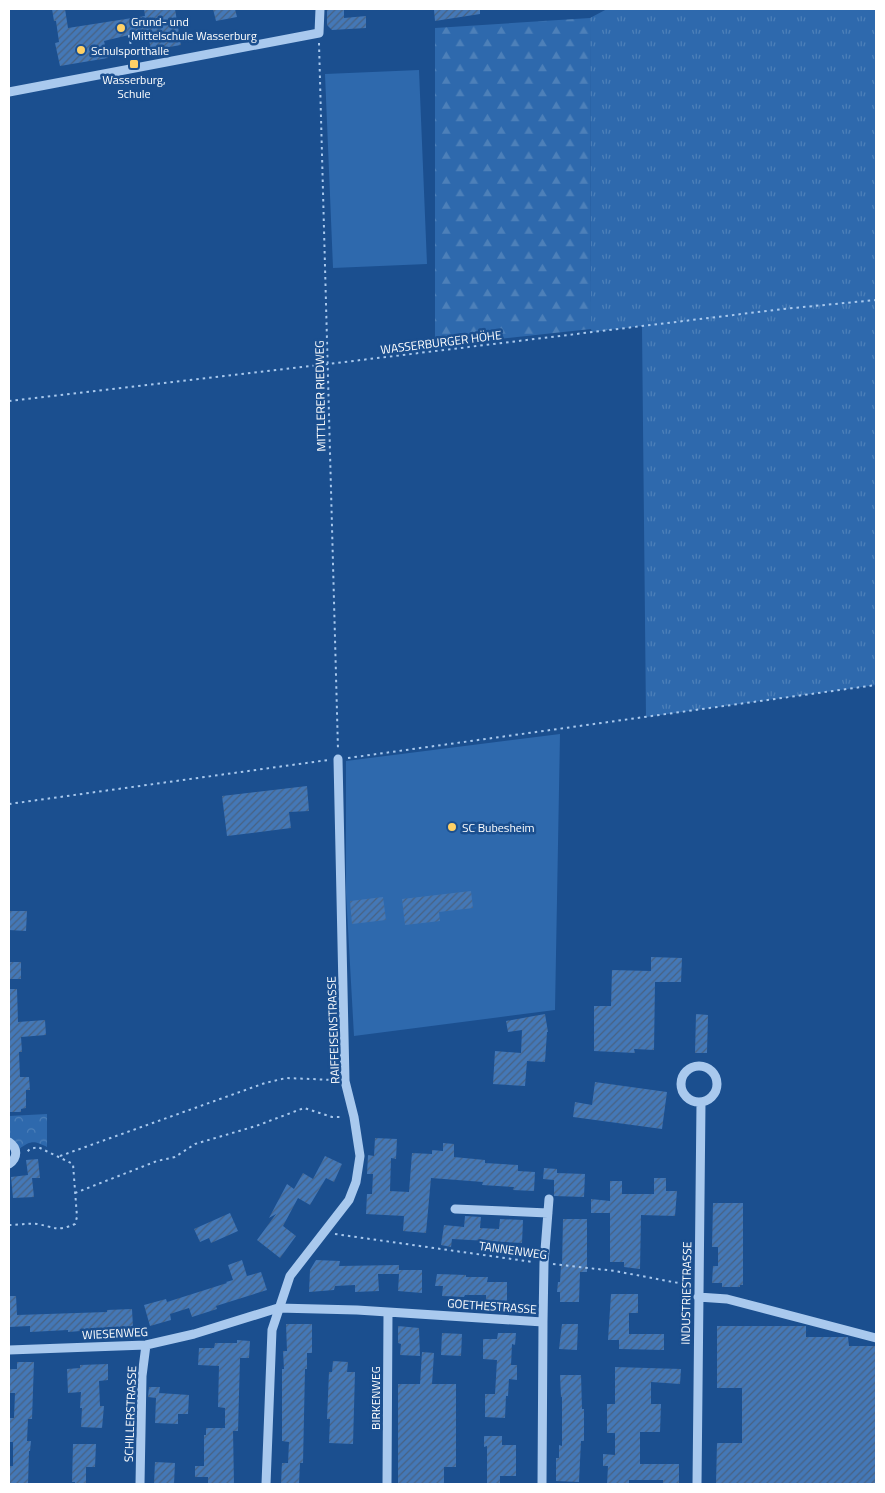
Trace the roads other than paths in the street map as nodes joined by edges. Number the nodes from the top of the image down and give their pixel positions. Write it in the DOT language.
graph roads {
  1 [pos="320,9"];
  2 [pos="9,92"];
  3 [pos="338,759"];
  4 [pos="701,1103"];
  5 [pos="9,1142"];
  6 [pos="9,1164"];
  7 [pos="549,1199"];
  8 [pos="455,1210"];
  9 [pos="548,1213"];
  10 [pos="698,1297"];
  11 [pos="278,1308"];
  12 [pos="388,1312"];
  13 [pos="543,1322"];
  14 [pos="876,1338"];
  15 [pos="146,1345"];
  16 [pos="9,1350"];
  17 [pos="140,1484"];
  18 [pos="266,1484"];
  19 [pos="387,1484"];
  20 [pos="542,1484"];
  21 [pos="697,1484"];
  1 -- 2 [label="street"];
  3 -- 11 [label="street, RAIFFEISENSTRASSE"];
  4 -- 4 [label="street"];
  4 -- 10 [label="street, INDUSTRIESTRASSE"];
  5 -- 6 [label="street"];
  7 -- 9 [label="street"];
  8 -- 9 [label="street"];
  9 -- 13 [label="street"];
  10 -- 14 [label="street"];
  10 -- 21 [label="street, INDUSTRIESTRASSE"];
  11 -- 12 [label="street, GOETHESTRASSE"];
  11 -- 15 [label="street, WIESENWEG"];
  11 -- 18 [label="street, RAIFFEISENSTRASSE"];
  12 -- 13 [label="street, GOETHESTRASSE"];
  12 -- 19 [label="street, BIRKENWEG"];
  13 -- 20 [label="street, GOETHESTRASSE"];
  15 -- 16 [label="street, WIESENWEG"];
  15 -- 17 [label="street, SCHILLERSTRASSE"];
}
